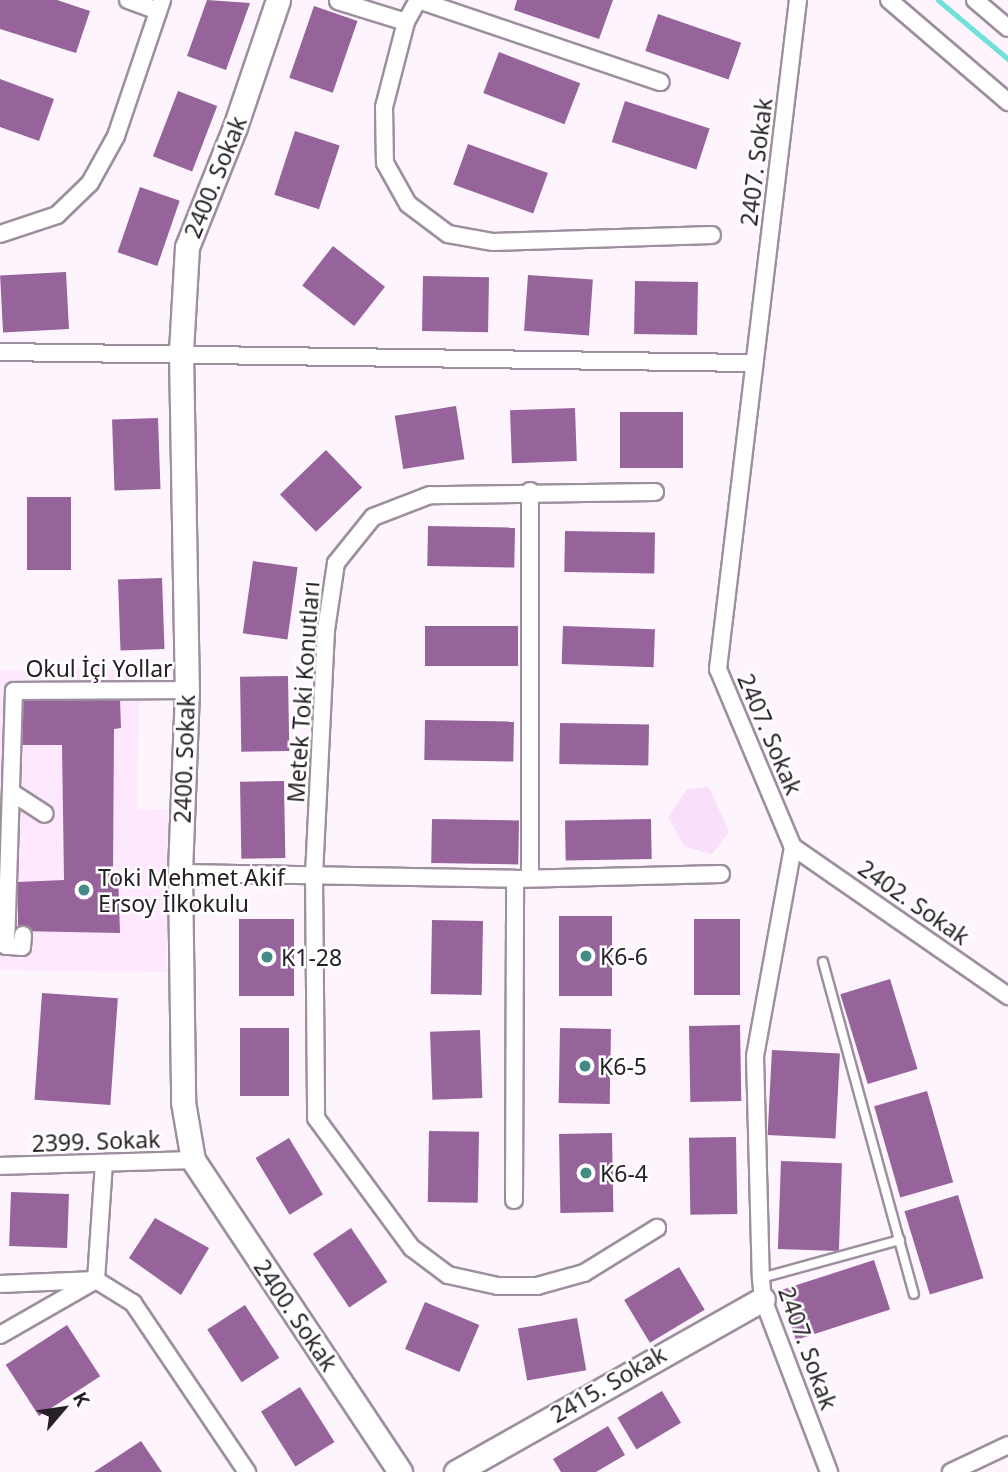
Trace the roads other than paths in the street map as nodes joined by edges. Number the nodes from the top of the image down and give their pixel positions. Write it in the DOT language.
graph roads {
  1 [pos="128,0"];
  2 [pos="278,0"];
  3 [pos="418,0"];
  4 [pos="798,0"];
  5 [pos="889,0"];
  6 [pos="975,0"];
  7 [pos="338,1"];
  8 [pos="160,5"];
  9 [pos="407,22"];
  10 [pos="1008,28"];
  11 [pos="660,82"];
  12 [pos="1008,102"];
  13 [pos="0,234"];
  14 [pos="712,235"];
  15 [pos="0,352"];
  16 [pos="181,352"];
  17 [pos="754,363"];
  18 [pos="530,492"];
  19 [pos="655,492"];
  20 [pos="187,690"];
  21 [pos="8,782"];
  22 [pos="45,814"];
  23 [pos="793,847"];
  24 [pos="180,873"];
  25 [pos="721,874"];
  26 [pos="314,877"];
  27 [pos="523,878"];
  28 [pos="23,935"];
  29 [pos="823,962"];
  30 [pos="1008,996"];
  31 [pos="194,1160"];
  32 [pos="104,1164"];
  33 [pos="0,1166"];
  34 [pos="514,1200"];
  35 [pos="657,1228"];
  36 [pos="900,1240"];
  37 [pos="96,1280"];
  38 [pos="0,1284"];
  39 [pos="762,1288"];
  40 [pos="914,1294"];
  41 [pos="0,1335"];
  42 [pos="1008,1445"];
  43 [pos="247,1472"];
  44 [pos="400,1472"];
  45 [pos="456,1472"];
  46 [pos="829,1472"];
  47 [pos="951,1472"];
  1 -- 8 [label="street"];
  2 -- 16 [label="main road, 2400. Sokak"];
  3 -- 9 [label="street"];
  3 -- 11 [label="street"];
  4 -- 17 [label="street, 2407. Sokak"];
  5 -- 12 [label="street"];
  6 -- 10 [label="street"];
  7 -- 9 [label="street"];
  8 -- 13 [label="street"];
  9 -- 14 [label="street"];
  15 -- 16 [label="street"];
  16 -- 17 [label="street"];
  16 -- 20 [label="main road, 2400. Sokak"];
  17 -- 23 [label="street, 2407. Sokak"];
  18 -- 19 [label="street, Metek Toki Konutları"];
  18 -- 26 [label="street, Metek Toki Konutları"];
  18 -- 27 [label="street"];
  20 -- 21 [label="street, Okul İçi Yollar"];
  20 -- 24 [label="main road, 2400. Sokak"];
  21 -- 22 [label="street"];
  21 -- 28 [label="street, Okul İçi Yollar"];
  23 -- 30 [label="street, 2402. Sokak"];
  23 -- 39 [label="street, 2407. Sokak"];
  24 -- 26 [label="street"];
  24 -- 31 [label="main road, 2400. Sokak"];
  25 -- 27 [label="street"];
  26 -- 27 [label="street"];
  26 -- 35 [label="street, Metek Toki Konutları"];
  27 -- 34 [label="street"];
  29 -- 36 [label="lane"];
  31 -- 32 [label="street, 2399. Sokak"];
  31 -- 44 [label="main road, 2400. Sokak"];
  32 -- 33 [label="street, 2399. Sokak"];
  32 -- 37 [label="street"];
  36 -- 39 [label="lane"];
  36 -- 40 [label="lane"];
  37 -- 38 [label="street"];
  37 -- 41 [label="street"];
  37 -- 43 [label="street"];
  39 -- 45 [label="main road, 2415. Sokak"];
  39 -- 46 [label="street, 2407. Sokak"];
  42 -- 47 [label="street"];
}
